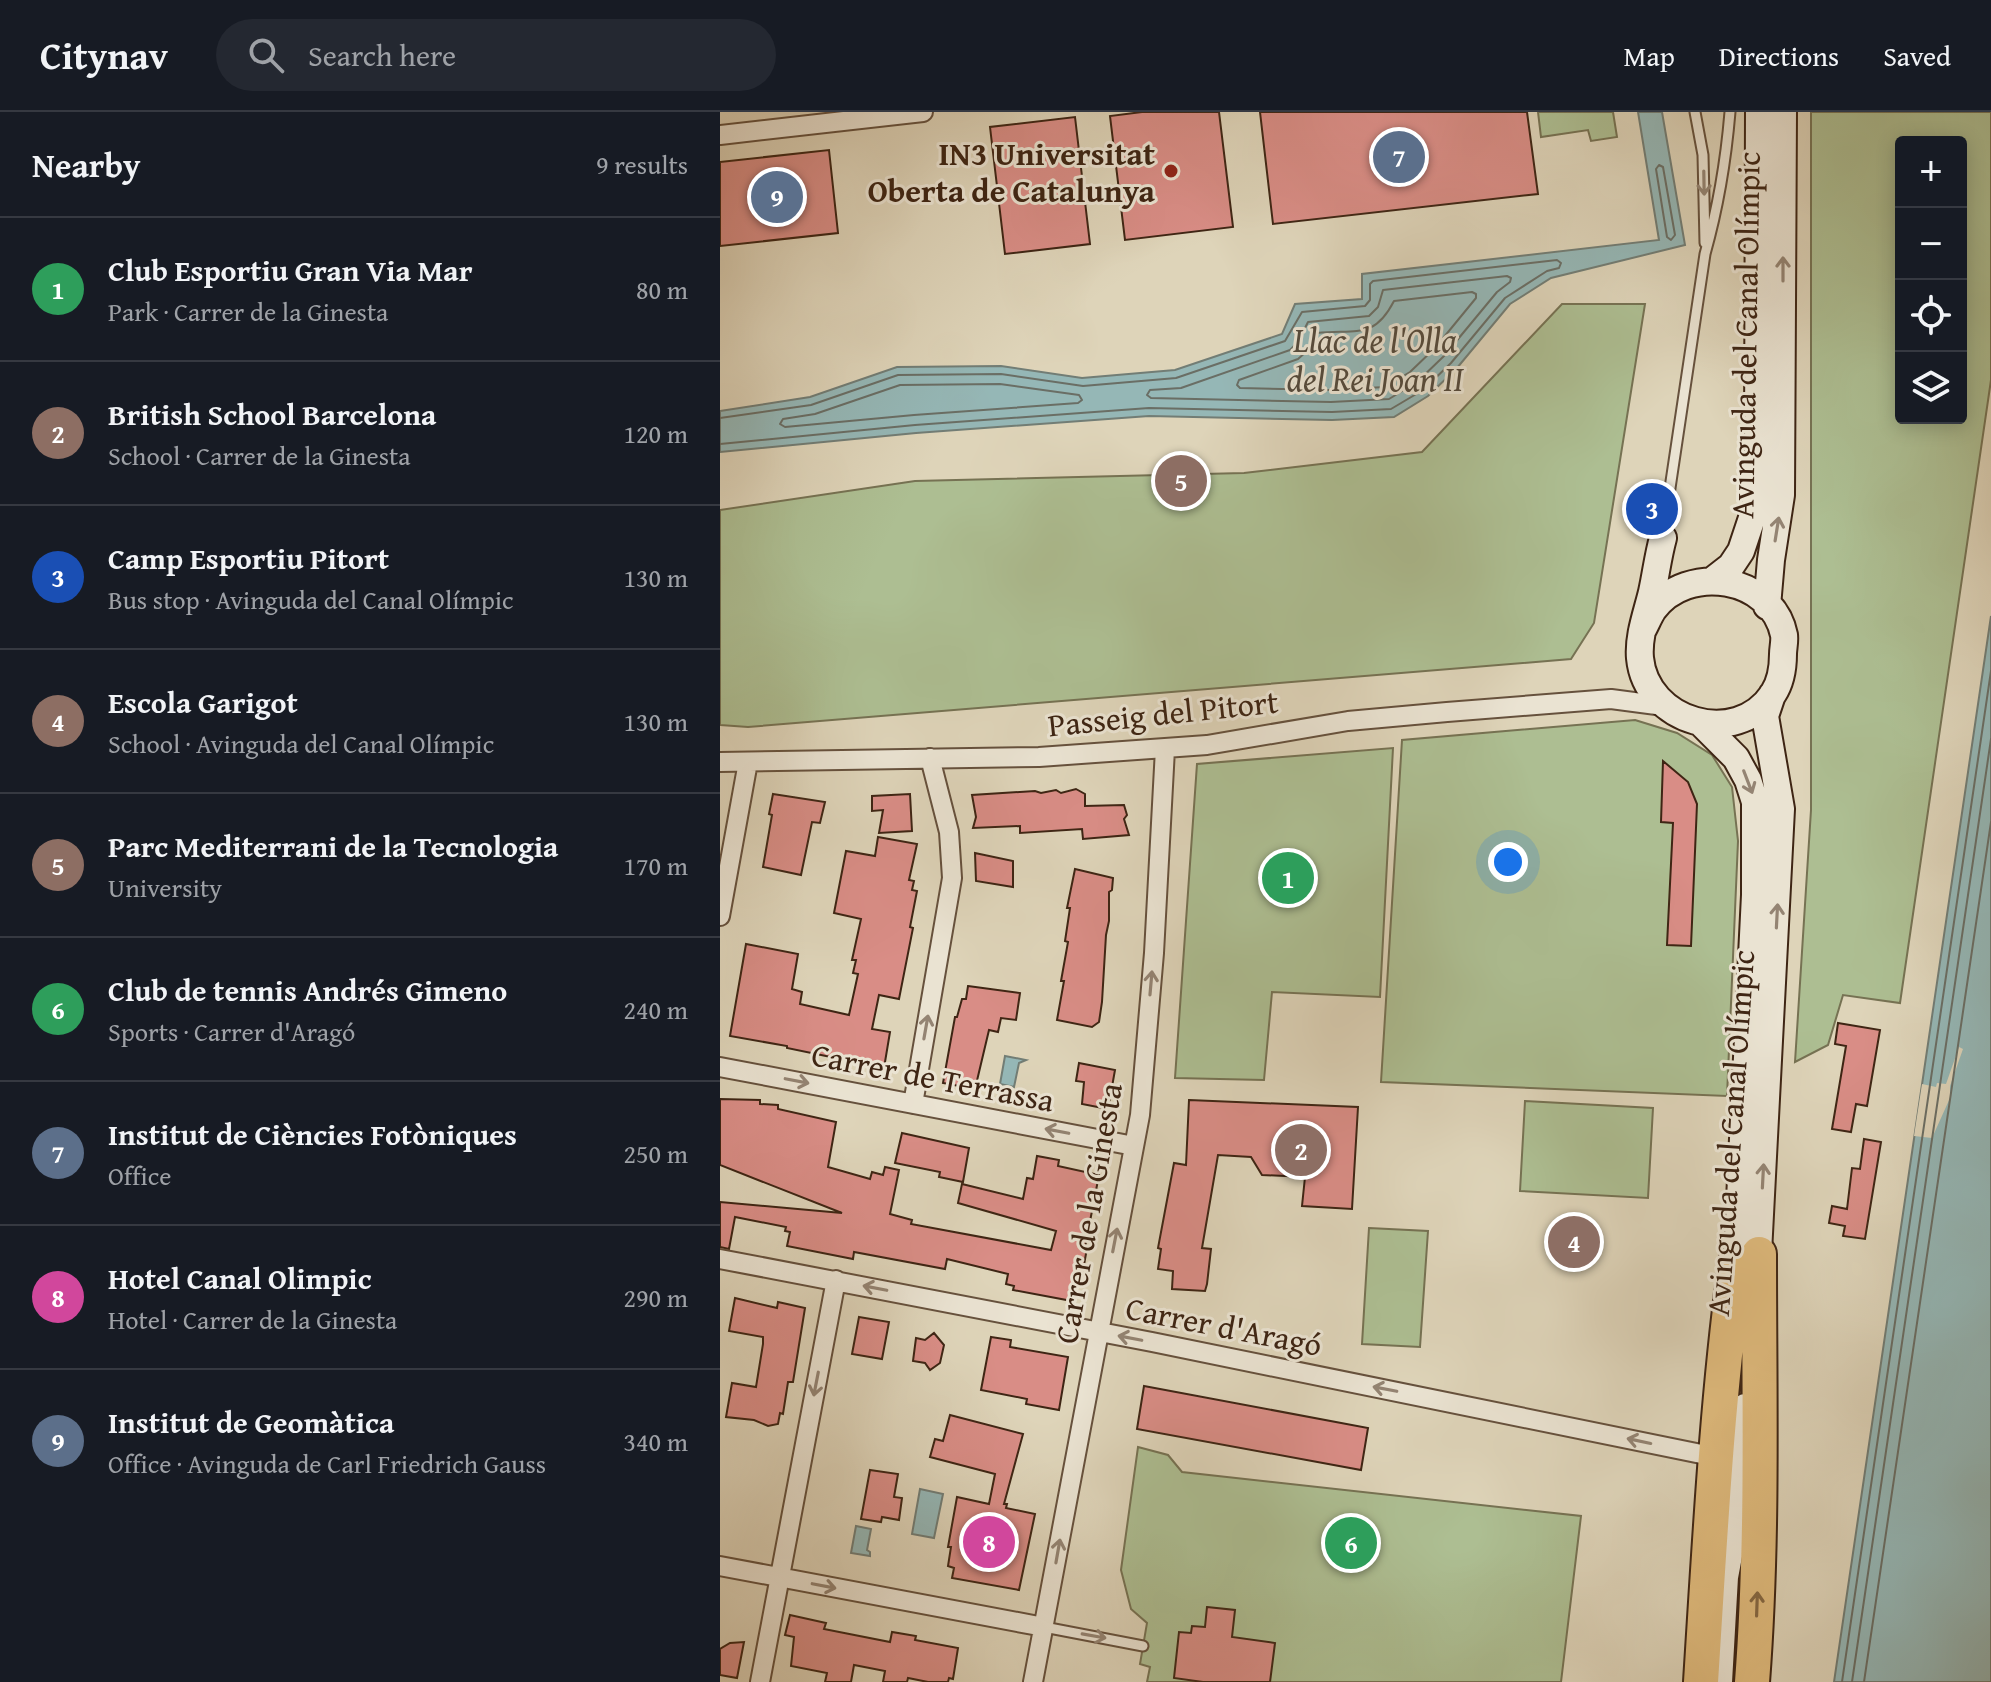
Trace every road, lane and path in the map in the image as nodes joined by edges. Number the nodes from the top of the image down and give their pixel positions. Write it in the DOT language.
graph roads {
  1 [pos="923,112"];
  2 [pos="1695,112"];
  3 [pos="1730,112"];
  4 [pos="1759,112"];
  5 [pos="1783,112"];
  6 [pos="720,135"];
  7 [pos="1705,254"];
  8 [pos="1663,538"];
  9 [pos="1703,582"];
  10 [pos="1767,606"];
  11 [pos="1642,631"];
  12 [pos="1641,664"];
  13 [pos="1772,695"];
  14 [pos="1611,699"];
  15 [pos="1664,706"];
  16 [pos="1700,722"];
  17 [pos="1165,749"];
  18 [pos="930,758"];
  19 [pos="720,762"];
  20 [pos="748,762"];
  21 [pos="720,916"];
  22 [pos="720,1067"];
  23 [pos="913,1104"];
  24 [pos="1134,1146"];
  25 [pos="1748,1258"];
  26 [pos="720,1259"];
  27 [pos="836,1280"];
  28 [pos="1097,1332"];
  29 [pos="1716,1457"];
  30 [pos="720,1566"];
  31 [pos="779,1577"];
  32 [pos="1044,1627"];
  33 [pos="1143,1646"];
  34 [pos="760,1682"];
  35 [pos="1033,1682"];
  36 [pos="1701,1682"];
  37 [pos="1719,1682"];
  38 [pos="1752,1682"];
  1 -- 6 [label="street"];
  2 -- 7 [label="lane, one-way"];
  3 -- 7 [label="lane"];
  4 -- 9 [label="street, Avinguda del Canal Olímpic"];
  10 -- 5 [label="street, Avinguda del Canal Olímpic, one-way"];
  7 -- 8 [label="lane"];
  8 -- 9 [label="street"];
  8 -- 11 [label="street"];
  9 -- 10 [label="street"];
  9 -- 11 [label="street"];
  10 -- 13 [label="street"];
  11 -- 12 [label="street"];
  12 -- 14 [label="street"];
  12 -- 15 [label="street"];
  13 -- 16 [label="street"];
  25 -- 13 [label="street, Avinguda del Canal Olímpic, one-way"];
  14 -- 15 [label="street, Passeig del Pitort"];
  14 -- 17 [label="street, Passeig del Pitort"];
  15 -- 16 [label="street"];
  16 -- 25 [label="street, Avinguda del Canal Olímpic, one-way"];
  17 -- 18 [label="street, Passeig del Pitort"];
  24 -- 17 [label="street, Carrer de la Ginesta, one-way"];
  18 -- 20 [label="street, Passeig del Pitort"];
  23 -- 18 [label="street, one-way"];
  19 -- 20 [label="street, Passeig del Pitort"];
  20 -- 21 [label="street"];
  22 -- 23 [label="street, Carrer de Terrassa, one-way"];
  24 -- 23 [label="street, Carrer de Terrassa, one-way"];
  28 -- 24 [label="street, Carrer de la Ginesta, one-way"];
  25 -- 29 [label="highway"];
  25 -- 37 [label="street, Avinguda del Canal Olímpic"];
  38 -- 25 [label="highway, one-way"];
  26 -- 27 [label="street, Carrer d'Aragó"];
  28 -- 27 [label="street, Carrer d'Aragó, one-way"];
  27 -- 31 [label="street, one-way"];
  29 -- 28 [label="street, Carrer d'Aragó, one-way"];
  32 -- 28 [label="street, Carrer de la Ginesta, one-way"];
  29 -- 36 [label="highway"];
  30 -- 31 [label="street"];
  31 -- 32 [label="street, one-way"];
  31 -- 34 [label="street"];
  32 -- 33 [label="lane, one-way"];
  32 -- 35 [label="street, Carrer de la Ginesta"];
}
